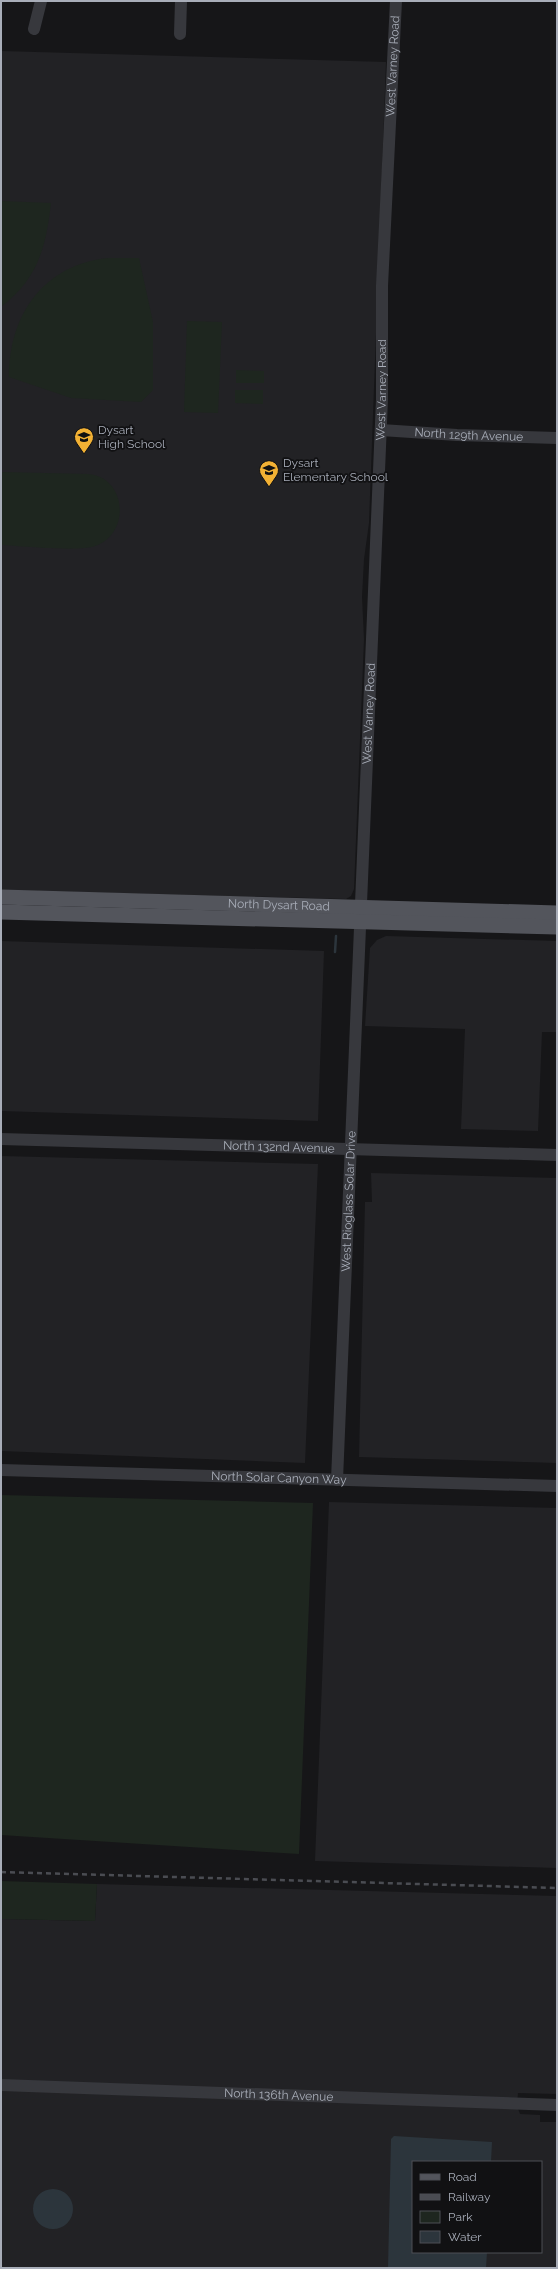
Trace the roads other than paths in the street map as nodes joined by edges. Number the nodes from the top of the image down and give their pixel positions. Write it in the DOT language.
graph roads {
  1 [pos="41,1"];
  2 [pos="181,1"];
  3 [pos="396,1"];
  4 [pos="34,29"];
  5 [pos="180,34"];
  6 [pos="381,430"];
  7 [pos="557,438"];
  8 [pos="1,897"];
  9 [pos="1,912"];
  10 [pos="557,913"];
  11 [pos="361,916"];
  12 [pos="557,927"];
  13 [pos="1,1139"];
  14 [pos="351,1150"];
  15 [pos="557,1155"];
  16 [pos="1,1470"];
  17 [pos="336,1480"];
  18 [pos="557,1486"];
  19 [pos="1,2085"];
  20 [pos="557,2105"];
  1 -- 4 [label="street"];
  2 -- 5 [label="street"];
  3 -- 6 [label="street, West Varney Road"];
  6 -- 7 [label="street, North 129th Avenue"];
  6 -- 11 [label="street, West Varney Road"];
  8 -- 11 [label="main road, North Dysart Road"];
  9 -- 11 [label="main road, North Dysart Road"];
  10 -- 11 [label="main road, North Dysart Road"];
  11 -- 12 [label="main road, North Dysart Road"];
  11 -- 14 [label="street, West Rioglass Solar Drive"];
  13 -- 14 [label="street, North 132nd Avenue"];
  14 -- 15 [label="street, North 132nd Avenue"];
  14 -- 17 [label="street, West Rioglass Solar Drive"];
  16 -- 17 [label="street, North Solar Canyon Way"];
  17 -- 18 [label="street, North Solar Canyon Way"];
  19 -- 20 [label="street, North 136th Avenue"];
}
